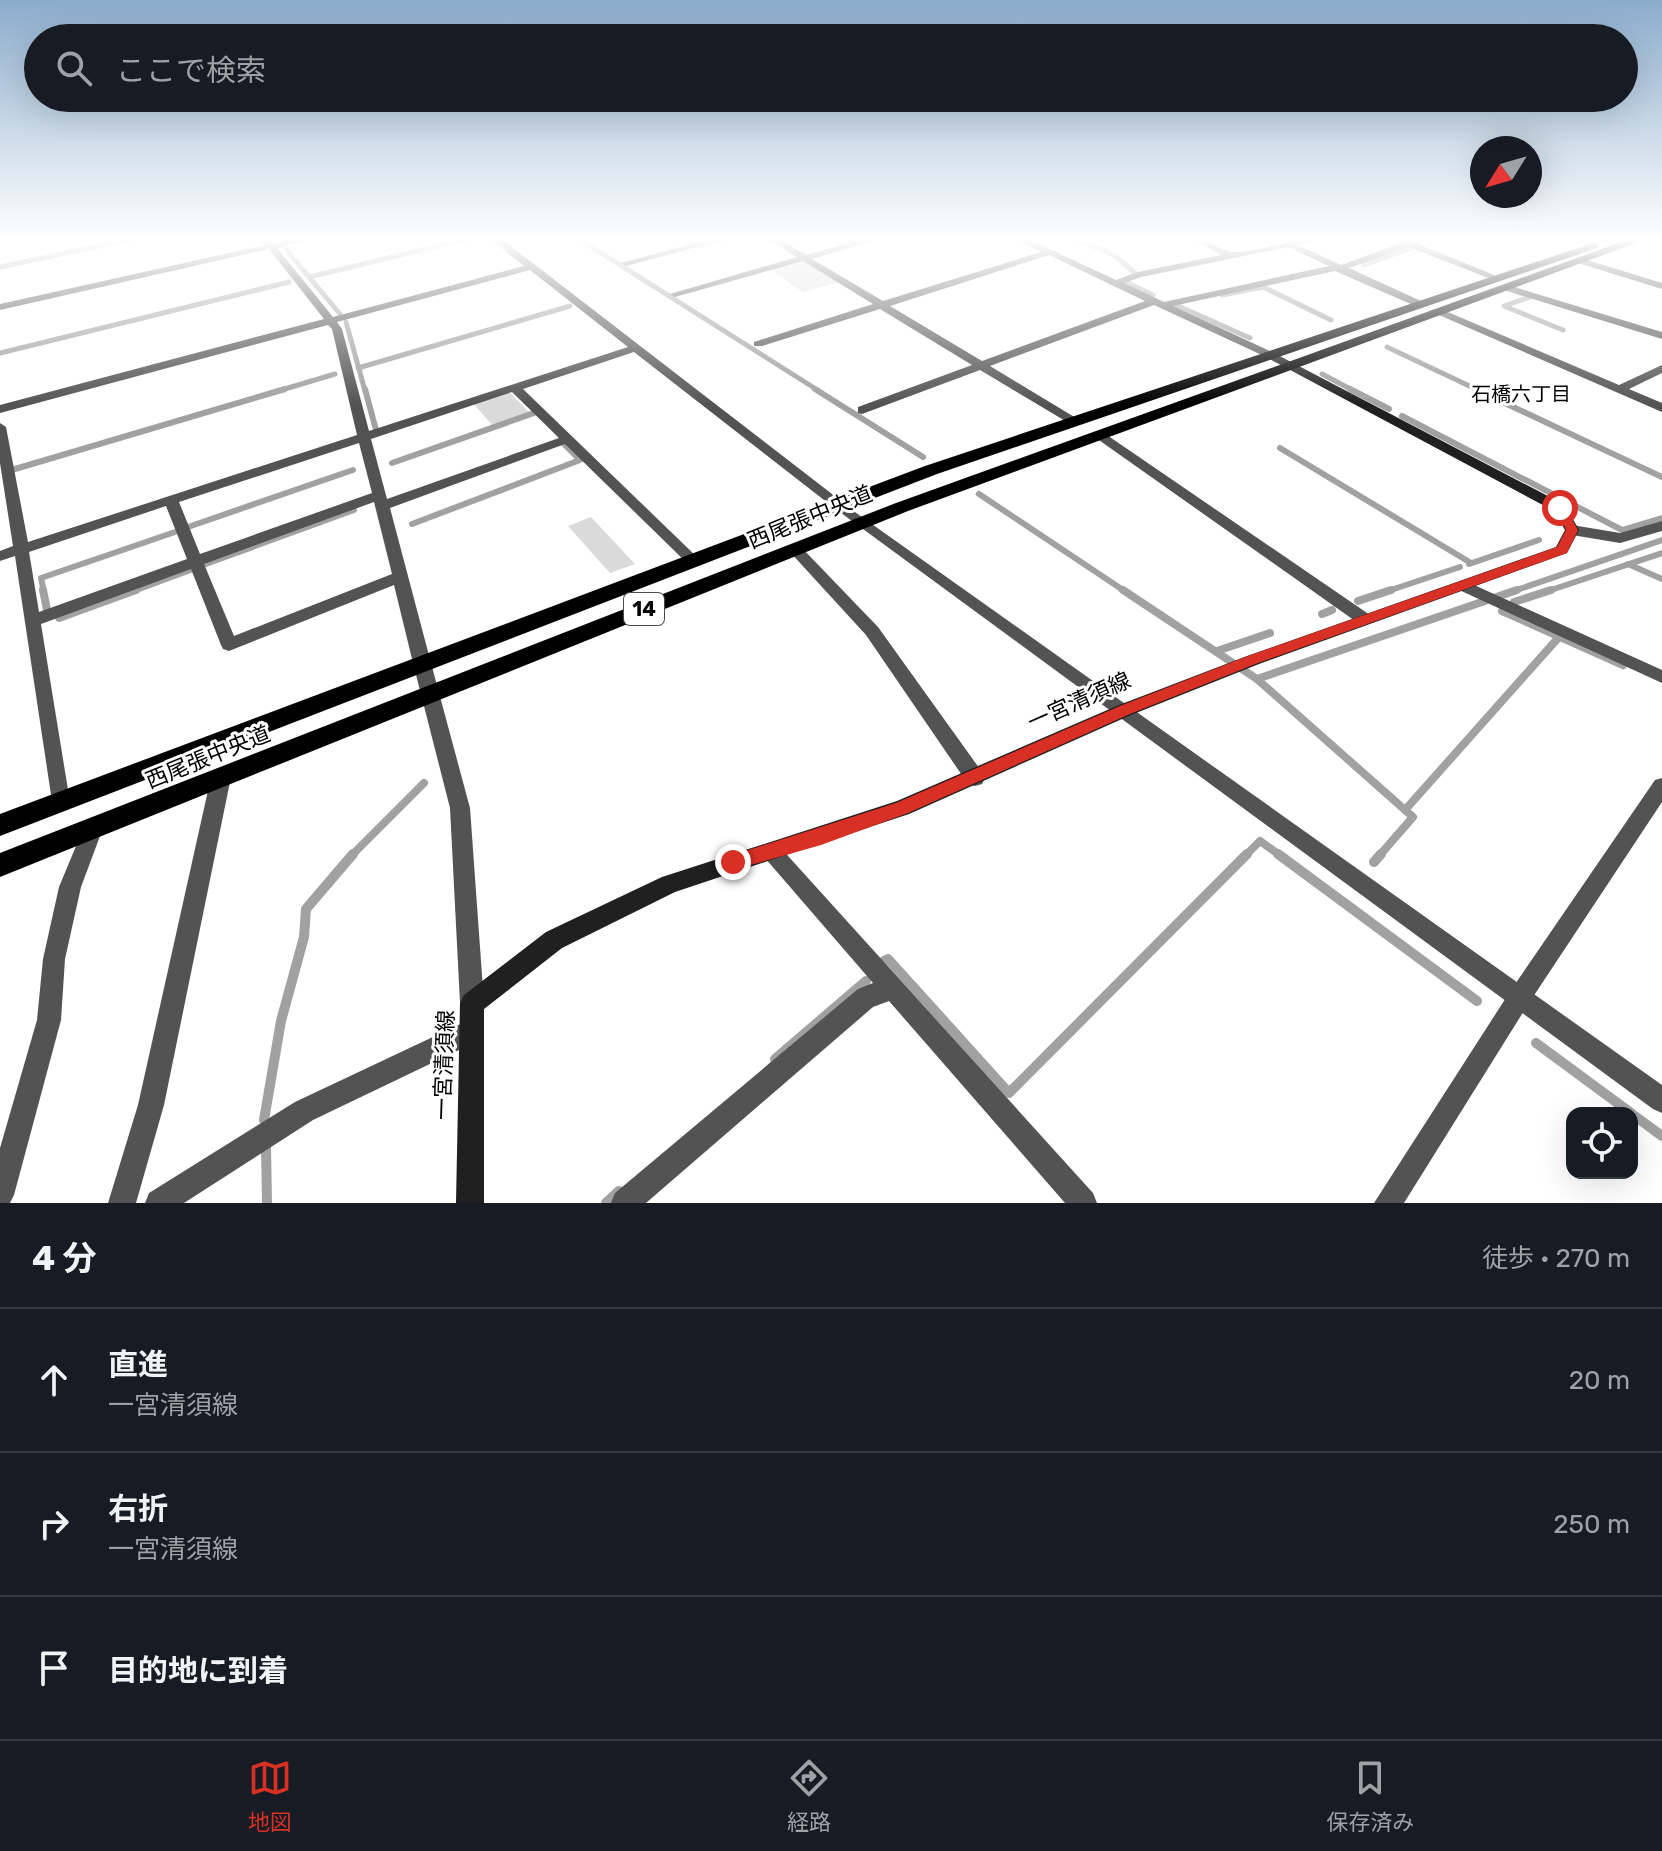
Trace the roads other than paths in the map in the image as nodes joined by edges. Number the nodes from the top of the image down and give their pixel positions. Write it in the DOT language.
graph roads {
  1 [pos="57,293"];
  2 [pos="310,293"];
  3 [pos="433,293"];
  4 [pos="565,293"];
  5 [pos="678,293"];
  6 [pos="863,293"];
  7 [pos="920,293"];
  8 [pos="1137,293"];
  9 [pos="1208,293"];
  10 [pos="1394,293"];
  11 [pos="1446,293"];
  12 [pos="1499,293"];
  13 [pos="1524,293"];
  14 [pos="675,294"];
  15 [pos="1158,303"];
  16 [pos="1417,303"];
  17 [pos="882,305"];
  18 [pos="0,307"];
  19 [pos="1443,313"];
  20 [pos="332,320"];
  21 [pos="1662,336"];
  22 [pos="758,344"];
  23 [pos="635,348"];
  24 [pos="1268,354"];
  25 [pos="981,366"];
  26 [pos="1294,367"];
  27 [pos="1662,368"];
  28 [pos="514,387"];
  29 [pos="1619,390"];
  30 [pos="1662,408"];
  31 [pos="0,409"];
  32 [pos="862,410"];
  33 [pos="1072,421"];
  34 [pos="0,427"];
  35 [pos="1101,435"];
  36 [pos="364,436"];
  37 [pos="568,439"];
  38 [pos="171,500"];
  39 [pos="381,500"];
  40 [pos="838,504"];
  41 [pos="862,523"];
  42 [pos="1662,526"];
  43 [pos="1572,530"];
  44 [pos="23,548"];
  45 [pos="795,549"];
  46 [pos="0,556"];
  47 [pos="693,561"];
  48 [pos="196,562"];
  49 [pos="400,577"];
  50 [pos="1463,585"];
  51 [pos="1364,619"];
  52 [pos="32,621"];
  53 [pos="422,663"];
  54 [pos="1662,677"];
  55 [pos="430,695"];
  56 [pos="1125,710"];
  57 [pos="221,777"];
  58 [pos="975,778"];
  59 [pos="1662,786"];
  60 [pos="60,802"];
  61 [pos="0,825"];
  62 [pos="93,828"];
  63 [pos="772,852"];
  64 [pos="0,865"];
  65 [pos="892,989"];
  66 [pos="1519,998"];
  67 [pos="472,1003"];
  68 [pos="471,1031"];
  69 [pos="1662,1100"];
  70 [pos="0,1195"];
  71 [pos="122,1203"];
  72 [pos="159,1203"];
  73 [pos="470,1203"];
  74 [pos="625,1203"];
  75 [pos="1083,1203"];
  76 [pos="1388,1203"];
  1 -- 18 [label="street"];
  2 -- 20 [label="street"];
  3 -- 20 [label="street"];
  4 -- 23 [label="street"];
  5 -- 14 [label="street"];
  6 -- 17 [label="street"];
  7 -- 17 [label="street"];
  8 -- 15 [label="street"];
  9 -- 15 [label="street"];
  10 -- 16 [label="street"];
  11 -- 16 [label="main road, 西尾張中央道 / 14"];
  12 -- 19 [label="main road, 西尾張中央道 / 14"];
  13 -- 21 [label="street"];
  15 -- 24 [label="street"];
  15 -- 25 [label="street"];
  16 -- 24 [label="main road, 西尾張中央道 / 14"];
  17 -- 22 [label="street"];
  17 -- 25 [label="street"];
  19 -- 26 [label="main road, 西尾張中央道 / 14"];
  19 -- 29 [label="street"];
  20 -- 31 [label="street"];
  20 -- 36 [label="street"];
  23 -- 28 [label="street"];
  23 -- 40 [label="street"];
  24 -- 26 [label="main road"];
  24 -- 33 [label="main road, 西尾張中央道 / 14"];
  25 -- 32 [label="street"];
  25 -- 33 [label="street"];
  26 -- 35 [label="main road, 西尾張中央道 / 14"];
  26 -- 43 [label="main road"];
  27 -- 29 [label="street"];
  28 -- 36 [label="street"];
  28 -- 37 [label="street"];
  29 -- 30 [label="street"];
  33 -- 40 [label="main road, 西尾張中央道 / 14"];
  34 -- 44 [label="street"];
  35 -- 41 [label="main road, 西尾張中央道 / 14"];
  35 -- 51 [label="street"];
  36 -- 38 [label="street"];
  36 -- 39 [label="street"];
  37 -- 39 [label="street"];
  37 -- 47 [label="street"];
  38 -- 44 [label="street"];
  38 -- 48 [label="street"];
  39 -- 48 [label="street"];
  39 -- 49 [label="street"];
  40 -- 41 [label="street"];
  40 -- 47 [label="main road, 西尾張中央道 / 14"];
  41 -- 45 [label="main road, 西尾張中央道 / 14"];
  41 -- 56 [label="street"];
  42 -- 43 [label="street"];
  43 -- 50 [label="main road, 一宮清須線"];
  44 -- 46 [label="street"];
  44 -- 52 [label="street"];
  45 -- 55 [label="main road, 西尾張中央道 / 14"];
  45 -- 58 [label="street"];
  47 -- 53 [label="main road, 西尾張中央道 / 14"];
  48 -- 49 [label="street"];
  48 -- 52 [label="street"];
  49 -- 53 [label="street"];
  50 -- 51 [label="main road, 一宮清須線"];
  50 -- 54 [label="street"];
  51 -- 56 [label="main road, 一宮清須線"];
  52 -- 60 [label="street"];
  53 -- 55 [label="street"];
  53 -- 60 [label="main road, 西尾張中央道 / 14"];
  55 -- 57 [label="main road, 西尾張中央道 / 14"];
  55 -- 67 [label="street"];
  56 -- 58 [label="main road, 一宮清須線"];
  56 -- 66 [label="street"];
  57 -- 62 [label="main road, 西尾張中央道 / 14"];
  57 -- 71 [label="street"];
  58 -- 63 [label="main road, 一宮清須線"];
  59 -- 66 [label="street"];
  60 -- 61 [label="main road, 西尾張中央道 / 14"];
  62 -- 64 [label="main road, 西尾張中央道 / 14"];
  62 -- 70 [label="street"];
  63 -- 65 [label="street"];
  63 -- 67 [label="main road, 一宮清須線"];
  65 -- 74 [label="street"];
  65 -- 75 [label="street"];
  66 -- 69 [label="street"];
  66 -- 76 [label="street"];
  67 -- 68 [label="main road, 一宮清須線"];
  68 -- 72 [label="street"];
  68 -- 73 [label="main road, 一宮清須線"];
}
